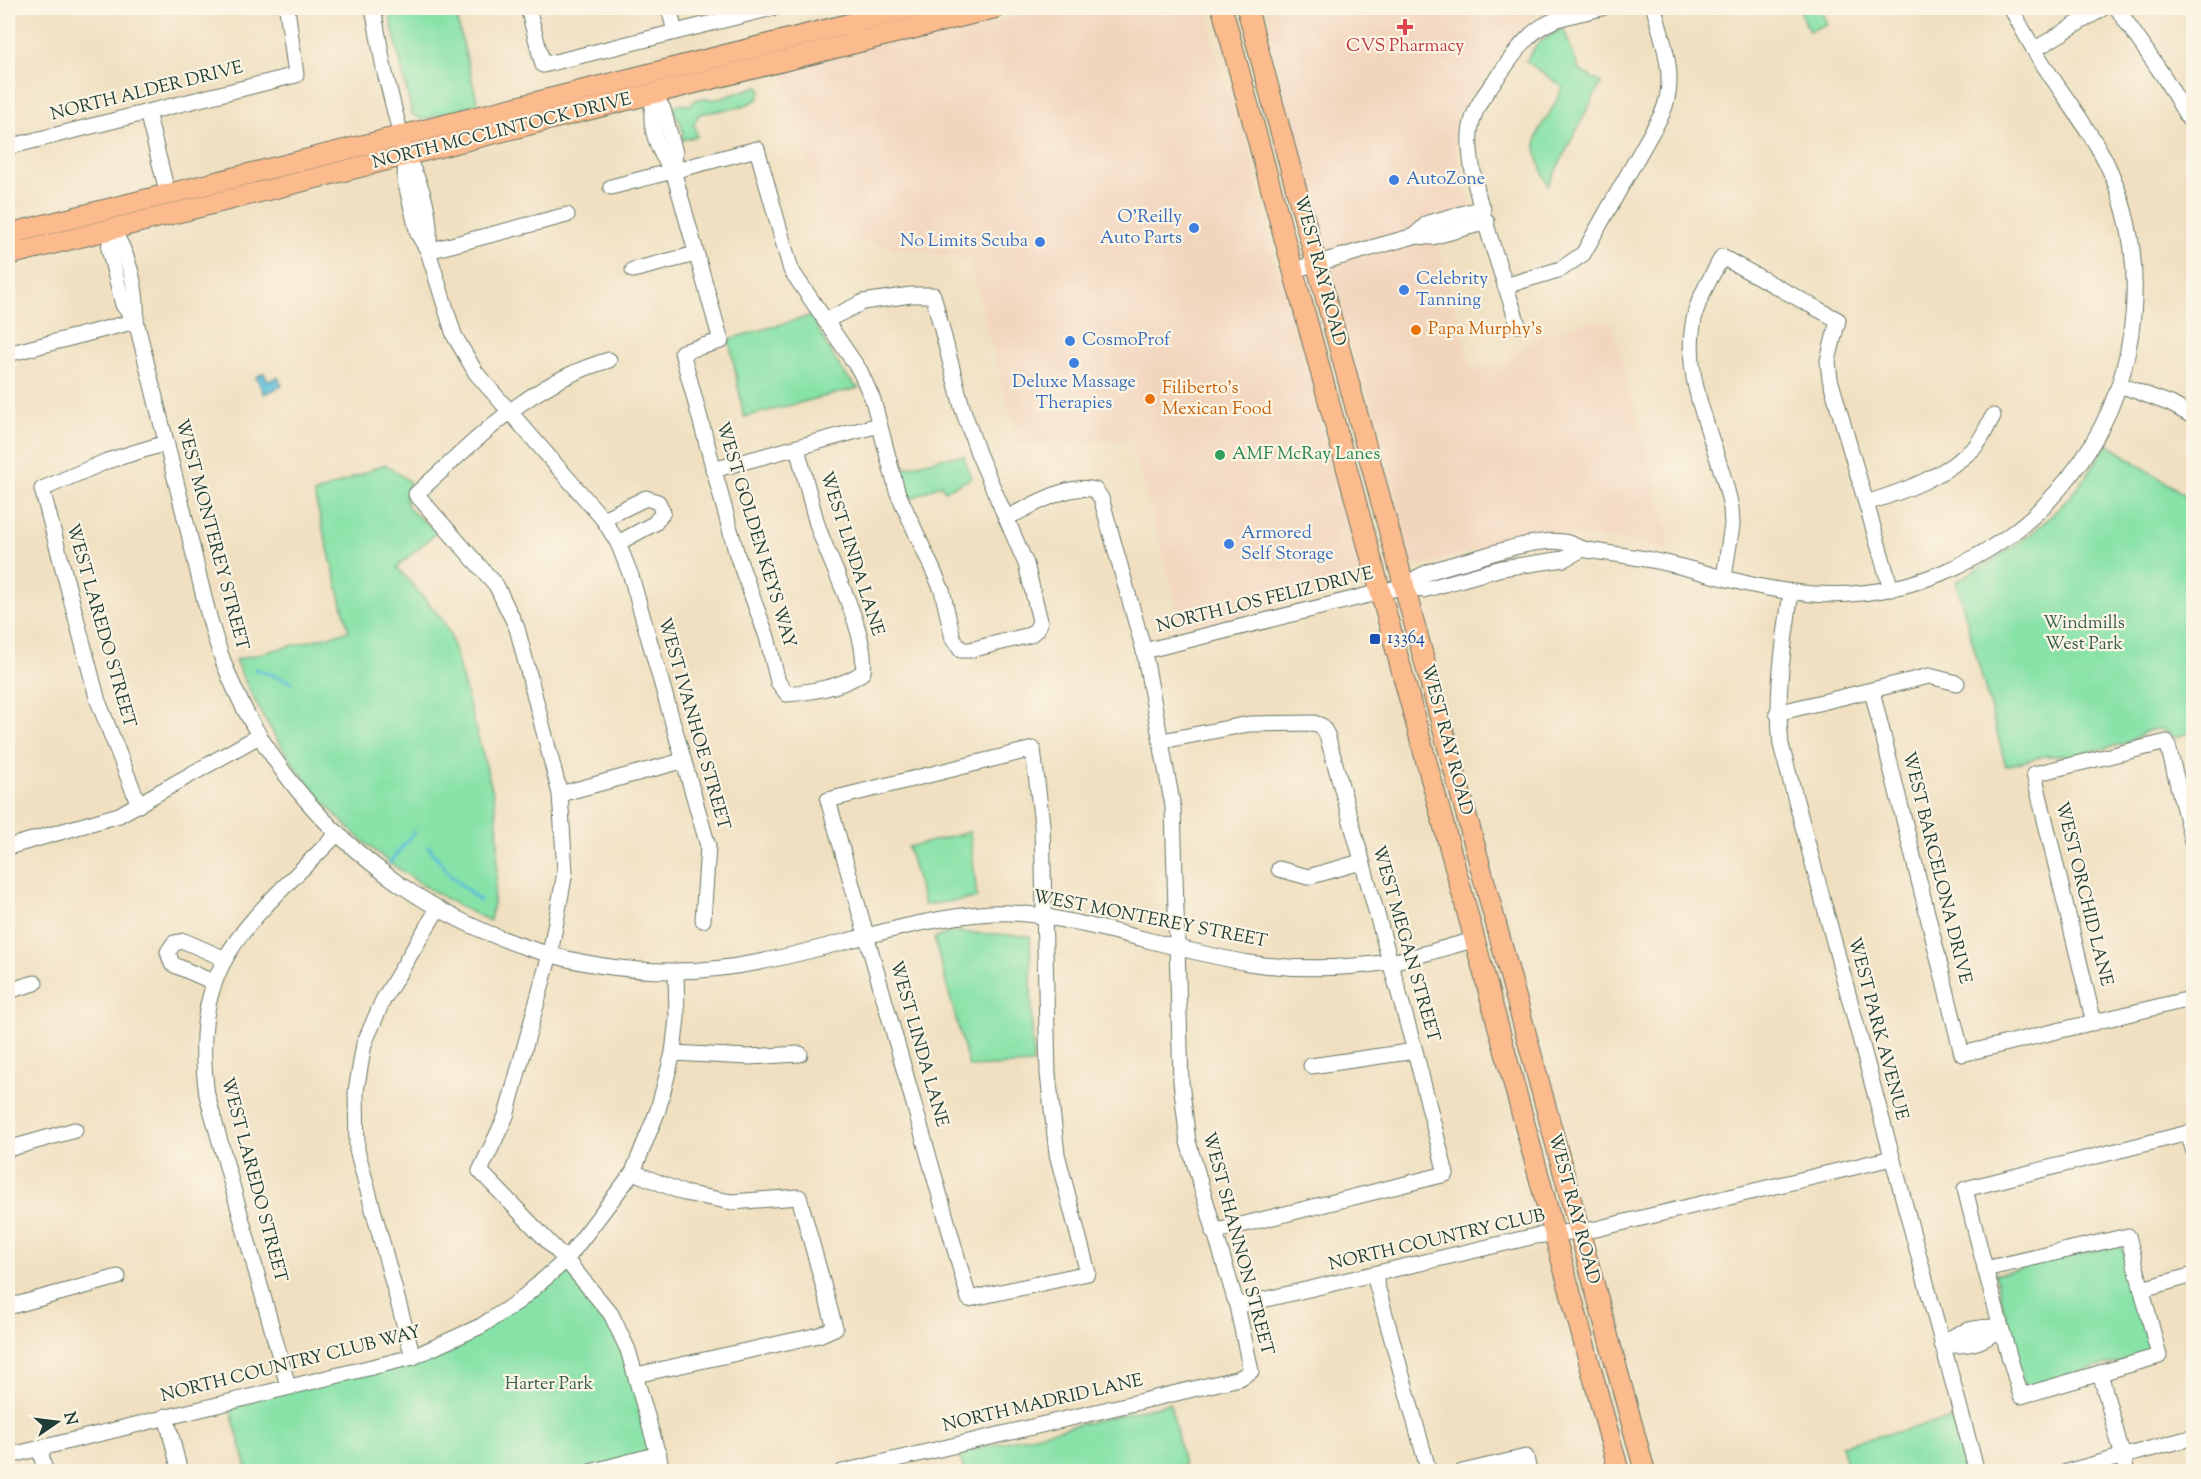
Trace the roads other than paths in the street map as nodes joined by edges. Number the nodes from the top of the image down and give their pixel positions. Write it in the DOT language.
graph roads {
  1 [pos="287,8"];
  2 [pos="373,8"];
  3 [pos="528,8"];
  4 [pos="669,8"];
  5 [pos="772,8"];
  6 [pos="913,8"];
  7 [pos="995,8"];
  8 [pos="1222,8"];
  9 [pos="1247,8"];
  10 [pos="1602,8"];
  11 [pos="1654,8"];
  12 [pos="2011,8"];
  13 [pos="2103,8"];
  14 [pos="2117,8"];
  15 [pos="675,32"];
  16 [pos="2034,50"];
  17 [pos="654,96"];
  18 [pos="147,112"];
  19 [pos="2193,129"];
  20 [pos="401,135"];
  21 [pos="8,147"];
  22 [pos="406,156"];
  23 [pos="673,170"];
  24 [pos="611,187"];
  25 [pos="168,195"];
  26 [pos="567,215"];
  27 [pos="1485,215"];
  28 [pos="112,229"];
  29 [pos="8,234"];
  30 [pos="428,251"];
  31 [pos="696,254"];
  32 [pos="8,255"];
  33 [pos="1317,263"];
  34 [pos="633,270"];
  35 [pos="1293,270"];
  36 [pos="1505,286"];
  37 [pos="136,321"];
  38 [pos="825,321"];
  39 [pos="1518,326"];
  40 [pos="8,354"];
  41 [pos="609,360"];
  42 [pos="2120,385"];
  43 [pos="509,411"];
  44 [pos="1993,416"];
  45 [pos="2193,417"];
  46 [pos="879,424"];
  47 [pos="166,443"];
  48 [pos="797,448"];
  49 [pos="713,470"];
  50 [pos="1866,503"];
  51 [pos="1006,518"];
  52 [pos="603,519"];
  53 [pos="618,543"];
  54 [pos="1724,577"];
  55 [pos="1393,589"];
  56 [pos="1891,589"];
  57 [pos="1791,592"];
  58 [pos="1144,651"];
  59 [pos="1957,683"];
  60 [pos="1872,691"];
  61 [pos="787,694"];
  62 [pos="1777,713"];
  63 [pos="260,736"];
  64 [pos="1162,741"];
  65 [pos="682,761"];
  66 [pos="560,794"];
  67 [pos="139,805"];
  68 [pos="338,834"];
  69 [pos="8,847"];
  70 [pos="2193,849"];
  71 [pos="1361,862"];
  72 [pos="1279,869"];
  73 [pos="437,910"];
  74 [pos="1046,916"];
  75 [pos="703,920"];
  76 [pos="867,935"];
  77 [pos="1474,939"];
  78 [pos="1175,945"];
  79 [pos="550,954"];
  80 [pos="223,958"];
  81 [pos="1390,962"];
  82 [pos="676,972"];
  83 [pos="213,982"];
  84 [pos="35,983"];
  85 [pos="8,991"];
  86 [pos="2193,998"];
  87 [pos="2094,1023"];
  88 [pos="1415,1051"];
  89 [pos="673,1053"];
  90 [pos="800,1054"];
  91 [pos="1311,1066"];
  92 [pos="75,1130"];
  93 [pos="8,1149"];
  94 [pos="2193,1152"];
  95 [pos="1892,1158"];
  96 [pos="633,1172"];
  97 [pos="1579,1231"];
  98 [pos="1213,1232"];
  99 [pos="1555,1234"];
  100 [pos="566,1260"];
  101 [pos="1984,1269"];
  102 [pos="1374,1275"];
  103 [pos="2193,1275"];
  104 [pos="118,1277"];
  105 [pos="2142,1289"];
  106 [pos="1237,1305"];
  107 [pos="8,1307"];
  108 [pos="2001,1328"];
  109 [pos="1942,1344"];
  110 [pos="413,1357"];
  111 [pos="1251,1371"];
  112 [pos="2100,1373"];
  113 [pos="636,1375"];
  114 [pos="288,1386"];
  115 [pos="166,1416"];
  116 [pos="2193,1437"];
  117 [pos="40,1448"];
  118 [pos="659,1454"];
  119 [pos="8,1456"];
  120 [pos="2123,1456"];
  121 [pos="1528,1464"];
  122 [pos="882,1467"];
  123 [pos="45,1472"];
  124 [pos="180,1472"];
  125 [pos="590,1472"];
  126 [pos="663,1472"];
  127 [pos="842,1472"];
  128 [pos="1428,1472"];
  129 [pos="1462,1472"];
  130 [pos="1619,1472"];
  131 [pos="1645,1472"];
  132 [pos="1977,1472"];
  133 [pos="2066,1472"];
  134 [pos="2127,1472"];
  1 -- 18 [label="street, NORTH ALDER DRIVE"];
  2 -- 20 [label="street, WEST IVANHOE STREET"];
  3 -- 15 [label="street"];
  4 -- 15 [label="street"];
  5 -- 15 [label="street"];
  6 -- 20 [label="main road, NORTH MCCLINTOCK DRIVE"];
  7 -- 17 [label="main road, NORTH MCCLINTOCK DRIVE"];
  8 -- 35 [label="main road, WEST RAY ROAD"];
  9 -- 33 [label="main road, WEST RAY ROAD"];
  10 -- 27 [label="street"];
  11 -- 36 [label="street"];
  12 -- 16 [label="street"];
  13 -- 16 [label="street"];
  14 -- 19 [label="street"];
  16 -- 42 [label="street"];
  17 -- 22 [label="main road, NORTH MCCLINTOCK DRIVE"];
  17 -- 23 [label="street, WEST GOLDEN KEYS WAY"];
  18 -- 21 [label="street, NORTH ALDER DRIVE"];
  18 -- 25 [label="street"];
  20 -- 22 [label="street, WEST IVANHOE STREET"];
  20 -- 25 [label="main road, NORTH MCCLINTOCK DRIVE"];
  22 -- 28 [label="main road, NORTH MCCLINTOCK DRIVE"];
  22 -- 30 [label="street, WEST IVANHOE STREET"];
  23 -- 24 [label="street"];
  23 -- 31 [label="street, WEST GOLDEN KEYS WAY"];
  23 -- 38 [label="street"];
  25 -- 29 [label="main road, NORTH MCCLINTOCK DRIVE"];
  26 -- 30 [label="street"];
  27 -- 33 [label="street"];
  27 -- 36 [label="street"];
  28 -- 32 [label="main road, NORTH MCCLINTOCK DRIVE"];
  28 -- 37 [label="street, WEST MONTEREY STREET"];
  30 -- 43 [label="street, WEST IVANHOE STREET"];
  31 -- 34 [label="street"];
  31 -- 49 [label="street, WEST GOLDEN KEYS WAY"];
  33 -- 35 [label="street"];
  33 -- 55 [label="main road, WEST RAY ROAD"];
  35 -- 55 [label="main road, WEST RAY ROAD"];
  36 -- 39 [label="street"];
  37 -- 40 [label="street"];
  37 -- 47 [label="street, WEST MONTEREY STREET"];
  38 -- 46 [label="street"];
  38 -- 51 [label="street"];
  41 -- 43 [label="street"];
  42 -- 45 [label="street"];
  42 -- 56 [label="street"];
  43 -- 52 [label="street, WEST IVANHOE STREET"];
  43 -- 66 [label="street"];
  44 -- 50 [label="street"];
  46 -- 48 [label="street"];
  46 -- 51 [label="street"];
  47 -- 63 [label="street, WEST MONTEREY STREET"];
  47 -- 67 [label="street, WEST LAREDO STREET"];
  48 -- 49 [label="street"];
  48 -- 61 [label="street, WEST LINDA LANE"];
  49 -- 61 [label="street, WEST GOLDEN KEYS WAY"];
  50 -- 54 [label="street"];
  50 -- 56 [label="street"];
  51 -- 58 [label="street, WEST SHANNON STREET"];
  52 -- 53 [label="street, WEST IVANHOE STREET"];
  52 -- 53 [label="street"];
  53 -- 65 [label="street, WEST IVANHOE STREET"];
  54 -- 55 [label="street, NORTH LOS FELIZ DRIVE"];
  54 -- 57 [label="street"];
  55 -- 58 [label="street, NORTH LOS FELIZ DRIVE"];
  55 -- 77 [label="main road, WEST RAY ROAD"];
  55 -- 97 [label="main road, WEST RAY ROAD"];
  56 -- 57 [label="street"];
  57 -- 62 [label="street, WEST PARK AVENUE"];
  58 -- 64 [label="street, WEST SHANNON STREET"];
  59 -- 60 [label="street"];
  60 -- 62 [label="street"];
  60 -- 87 [label="street, WEST BARCELONA DRIVE"];
  62 -- 95 [label="street, WEST PARK AVENUE"];
  63 -- 67 [label="street"];
  63 -- 68 [label="street, WEST MONTEREY STREET"];
  64 -- 71 [label="street, WEST MEGAN STREET"];
  64 -- 78 [label="street, WEST SHANNON STREET"];
  65 -- 66 [label="street"];
  65 -- 75 [label="street, WEST IVANHOE STREET"];
  66 -- 79 [label="street"];
  67 -- 69 [label="street"];
  68 -- 73 [label="street, WEST MONTEREY STREET"];
  68 -- 80 [label="street, WEST LAREDO STREET"];
  70 -- 87 [label="street, WEST ORCHID LANE"];
  71 -- 72 [label="street"];
  71 -- 81 [label="street, WEST MEGAN STREET"];
  73 -- 79 [label="street, WEST MONTEREY STREET"];
  73 -- 110 [label="street"];
  74 -- 76 [label="street, WEST MONTEREY STREET"];
  74 -- 76 [label="street, WEST LINDA LANE"];
  74 -- 76 [label="street, WEST LINDA LANE"];
  74 -- 78 [label="street, WEST MONTEREY STREET"];
  76 -- 82 [label="street, WEST MONTEREY STREET"];
  77 -- 81 [label="street, WEST MONTEREY STREET"];
  77 -- 99 [label="main road, WEST RAY ROAD"];
  78 -- 81 [label="street, WEST MONTEREY STREET"];
  78 -- 98 [label="street, WEST SHANNON STREET"];
  79 -- 82 [label="street, WEST MONTEREY STREET"];
  79 -- 100 [label="street"];
  80 -- 83 [label="street, WEST LAREDO STREET"];
  80 -- 83 [label="street"];
  81 -- 88 [label="street, WEST MEGAN STREET"];
  82 -- 89 [label="street, NORTH COUNTRY CLUB WAY"];
  83 -- 114 [label="street, WEST LAREDO STREET"];
  84 -- 85 [label="street"];
  86 -- 87 [label="street"];
  88 -- 91 [label="street"];
  88 -- 98 [label="street, WEST MEGAN STREET"];
  89 -- 90 [label="street"];
  89 -- 96 [label="street, NORTH COUNTRY CLUB WAY"];
  92 -- 93 [label="street"];
  94 -- 101 [label="street"];
  95 -- 97 [label="street, NORTH COUNTRY CLUB"];
  95 -- 109 [label="street, WEST PARK AVENUE"];
  96 -- 100 [label="street, NORTH COUNTRY CLUB WAY"];
  96 -- 113 [label="street"];
  97 -- 99 [label="street, NORTH COUNTRY CLUB"];
  97 -- 131 [label="main road, WEST RAY ROAD"];
  98 -- 106 [label="street, WEST SHANNON STREET"];
  99 -- 102 [label="street, NORTH COUNTRY CLUB"];
  99 -- 130 [label="main road, WEST RAY ROAD"];
  100 -- 110 [label="street, NORTH COUNTRY CLUB WAY"];
  100 -- 113 [label="street"];
  101 -- 105 [label="street"];
  101 -- 108 [label="street"];
  102 -- 106 [label="street, NORTH COUNTRY CLUB"];
  102 -- 128 [label="street"];
  103 -- 105 [label="street"];
  104 -- 107 [label="street"];
  105 -- 112 [label="street"];
  106 -- 111 [label="street, WEST SHANNON STREET"];
  108 -- 109 [label="street"];
  108 -- 112 [label="street"];
  109 -- 132 [label="street, WEST PARK AVENUE"];
  110 -- 114 [label="street, NORTH COUNTRY CLUB WAY"];
  111 -- 122 [label="street, NORTH MADRID LANE"];
  112 -- 120 [label="street"];
  113 -- 118 [label="street"];
  114 -- 115 [label="street, NORTH COUNTRY CLUB WAY"];
  115 -- 117 [label="street, NORTH COUNTRY CLUB WAY"];
  115 -- 124 [label="street"];
  116 -- 120 [label="street"];
  117 -- 119 [label="street, NORTH COUNTRY CLUB WAY"];
  117 -- 123 [label="street"];
  118 -- 125 [label="street"];
  118 -- 126 [label="street"];
  120 -- 133 [label="street"];
  120 -- 134 [label="street"];
  121 -- 129 [label="street"];
  122 -- 127 [label="street, NORTH MADRID LANE"];
}
